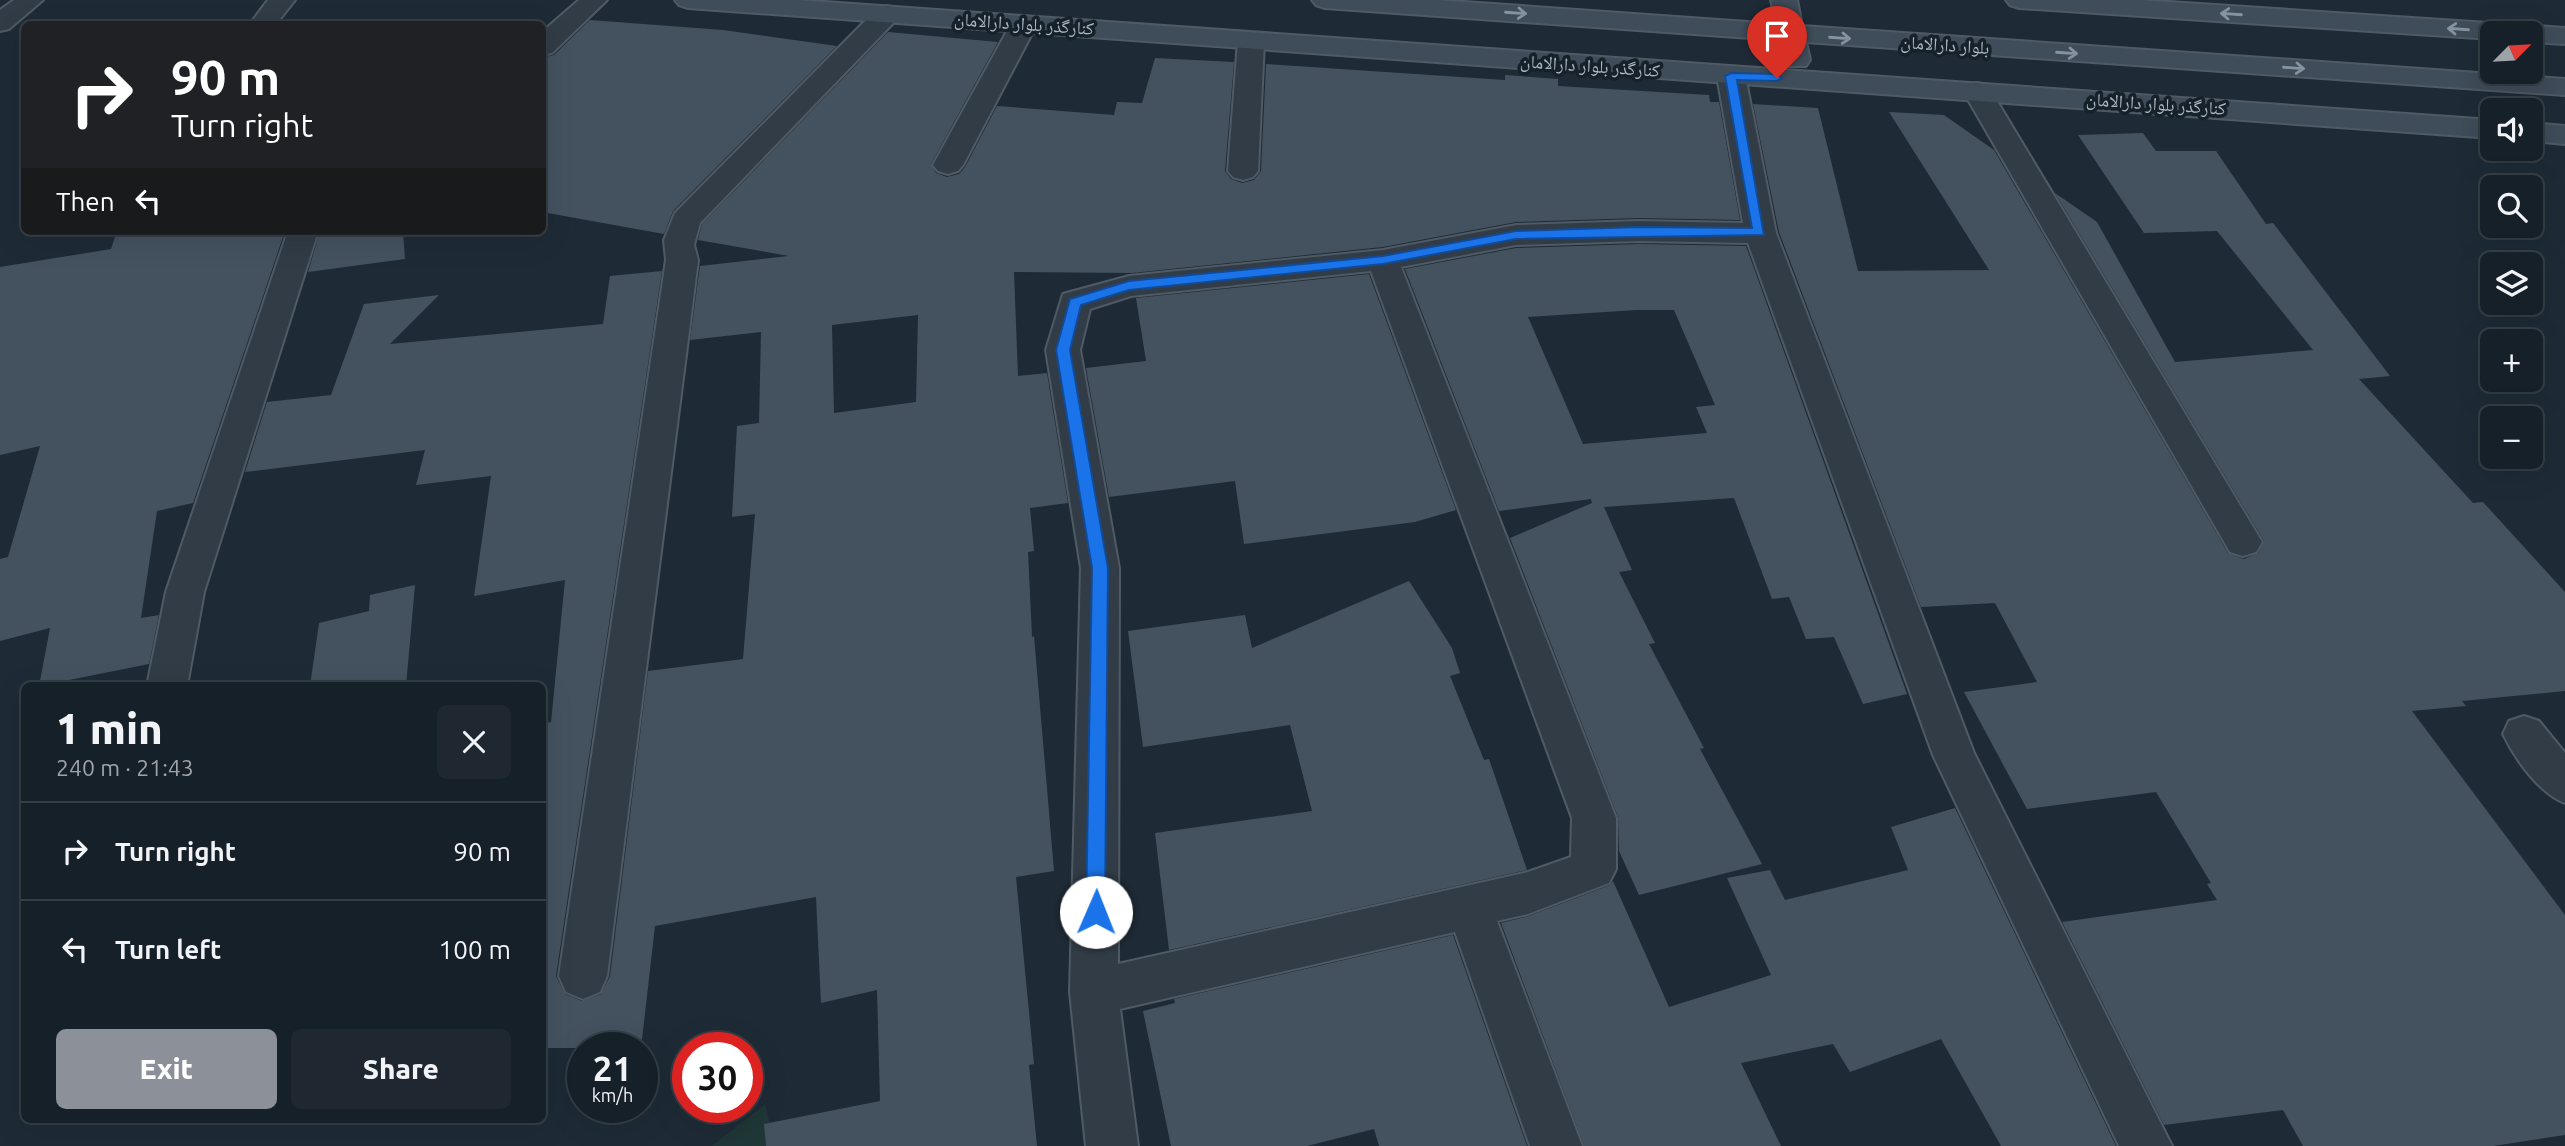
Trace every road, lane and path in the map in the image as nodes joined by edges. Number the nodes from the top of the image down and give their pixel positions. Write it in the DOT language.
graph roads {
  1 [pos="30,0"];
  2 [pos="282,0"];
  3 [pos="594,0"];
  4 [pos="688,0"];
  5 [pos="1325,0"];
  6 [pos="1784,0"];
  7 [pos="2019,0"];
  8 [pos="887,14"];
  9 [pos="265,21"];
  10 [pos="0,23"];
  11 [pos="1024,24"];
  12 [pos="2480,30"];
  13 [pos="2543,34"];
  14 [pos="1791,35"];
  15 [pos="2565,36"];
  16 [pos="1251,41"];
  17 [pos="546,43"];
  18 [pos="1731,76"];
  19 [pos="1800,79"];
  20 [pos="2565,87"];
  21 [pos="1978,91"];
  22 [pos="2480,128"];
  23 [pos="2543,133"];
  24 [pos="2565,135"];
  25 [pos="948,165"];
  26 [pos="1243,171"];
  27 [pos="1760,233"];
  28 [pos="302,235"];
  29 [pos="1383,260"];
  30 [pos="2243,541"];
  31 [pos="168,682"];
  32 [pos="2524,734"];
  33 [pos="2565,784"];
  34 [pos="1469,907"];
  35 [pos="583,976"];
  36 [pos="1094,992"];
  37 [pos="1112,1146"];
  38 [pos="1556,1146"];
  39 [pos="2146,1146"];
  1 -- 10 [label="street"];
  2 -- 9 [label="street"];
  3 -- 17 [label="street"];
  4 -- 8 [label="main road, کنارگذر بلوار دارالامان"];
  5 -- 14 [label="main road, بلوار دارالامان, one-way"];
  6 -- 14 [label="main road"];
  12 -- 7 [label="main road, one-way"];
  8 -- 11 [label="main road, کنارگذر بلوار دارالامان"];
  8 -- 35 [label="street"];
  11 -- 16 [label="main road, کنارگذر بلوار دارالامان"];
  11 -- 25 [label="street"];
  13 -- 15 [label="main road"];
  14 -- 19 [label="main road"];
  14 -- 20 [label="main road, بلوار دارالامان, one-way"];
  16 -- 18 [label="main road, کنارگذر بلوار دارالامان"];
  16 -- 26 [label="street"];
  18 -- 19 [label="main road, کنارگذر بلوار دارالامان"];
  18 -- 27 [label="street"];
  19 -- 21 [label="main road, کنارگذر بلوار دارالامان"];
  21 -- 22 [label="main road, کنارگذر بلوار دارالامان"];
  21 -- 30 [label="street"];
  23 -- 24 [label="main road"];
  27 -- 29 [label="street"];
  27 -- 39 [label="street"];
  28 -- 31 [label="street"];
  29 -- 34 [label="street"];
  29 -- 36 [label="street"];
  32 -- 33 [label="street"];
  34 -- 36 [label="street"];
  34 -- 38 [label="street"];
  36 -- 37 [label="street"];
}
